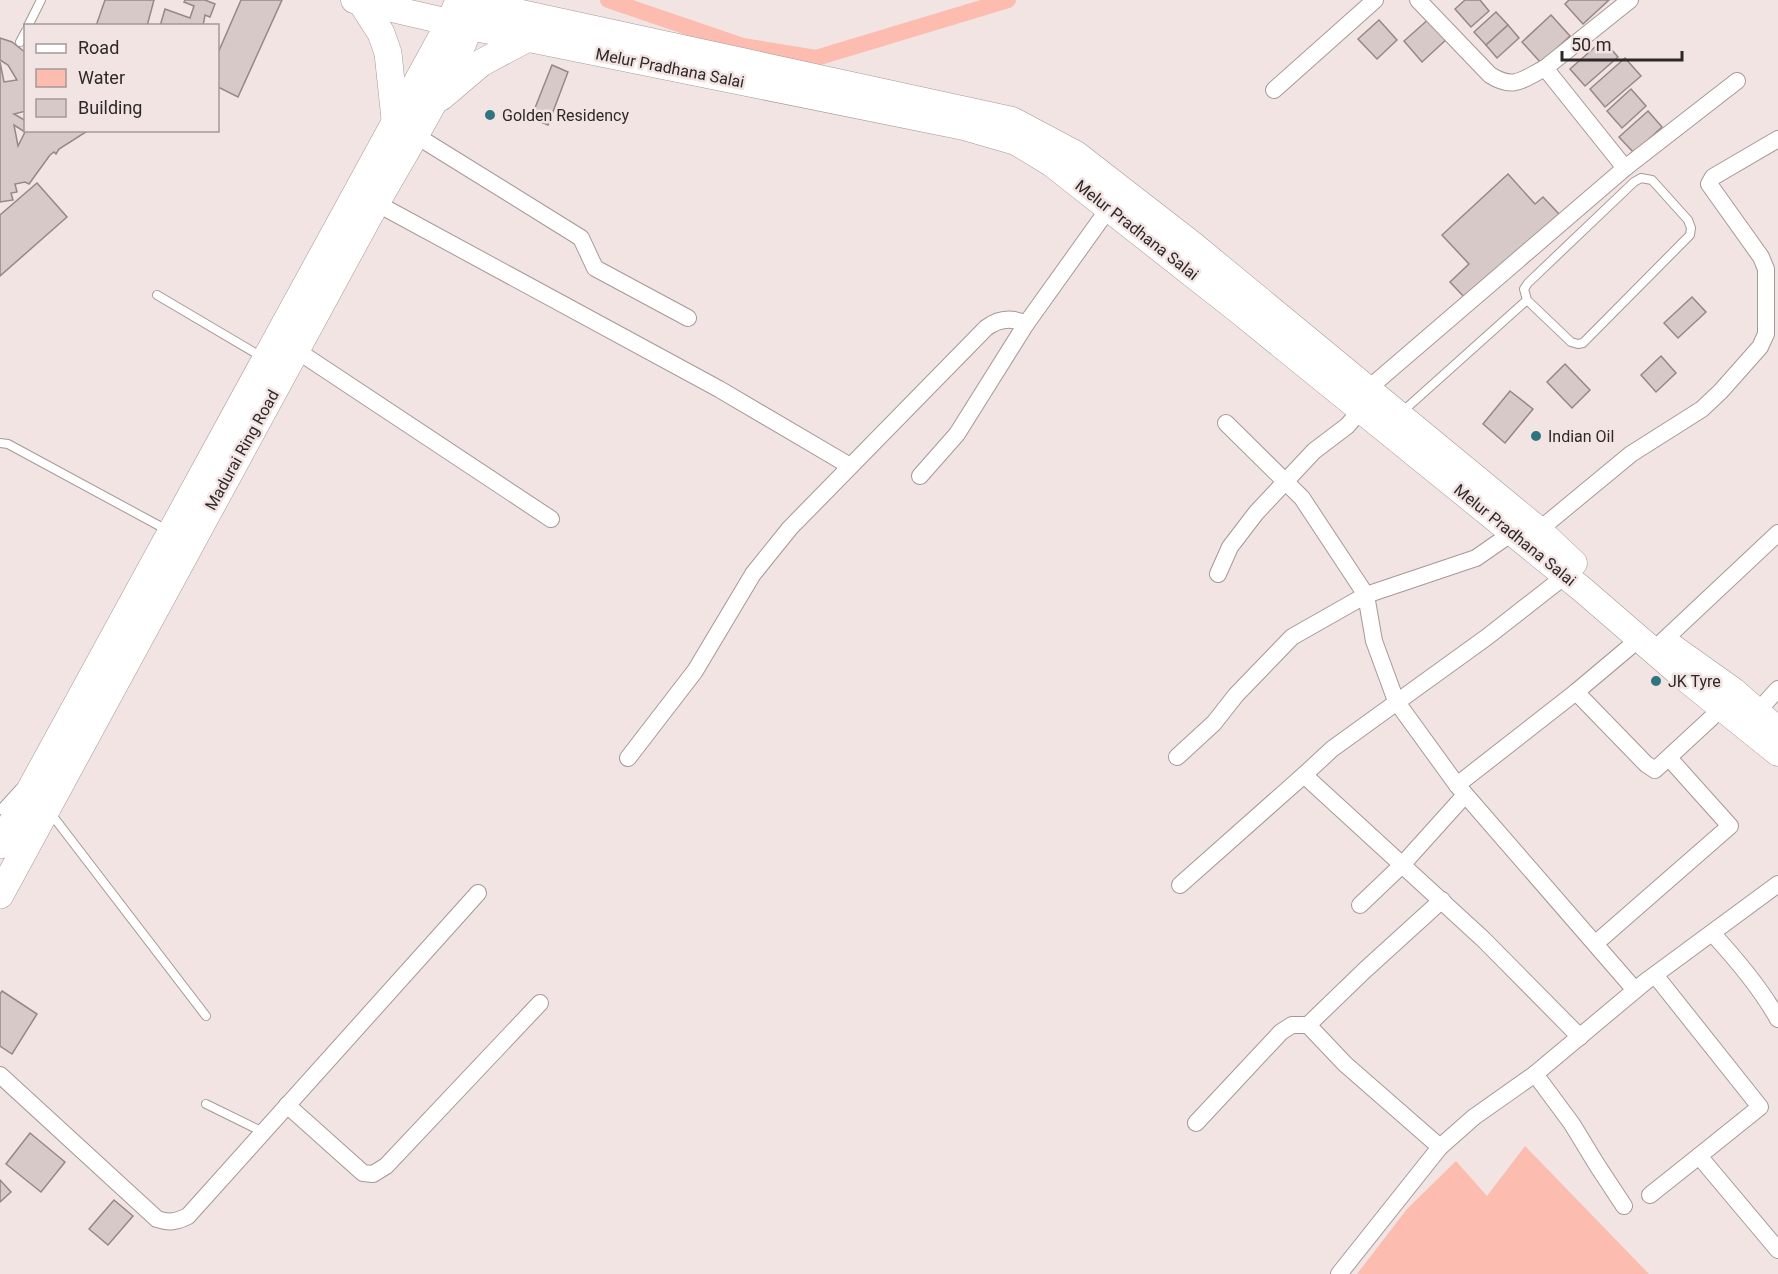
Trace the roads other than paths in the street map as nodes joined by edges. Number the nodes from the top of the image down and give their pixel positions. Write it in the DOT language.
graph roads {
  1 [pos="41,0"];
  2 [pos="1375,0"];
  3 [pos="1418,0"];
  4 [pos="1630,0"];
  5 [pos="358,1"];
  6 [pos="464,11"];
  7 [pos="29,24"];
  8 [pos="24,35"];
  9 [pos="526,39"];
  10 [pos="20,42"];
  11 [pos="1545,68"];
  12 [pos="1737,81"];
  13 [pos="1274,90"];
  14 [pos="432,104"];
  15 [pos="405,127"];
  16 [pos="1778,139"];
  17 [pos="1625,168"];
  18 [pos="376,203"];
  19 [pos="1109,208"];
  20 [pos="1778,272"];
  21 [pos="1766,285"];
  22 [pos="157,295"];
  23 [pos="1527,300"];
  24 [pos="688,318"];
  25 [pos="1026,324"];
  26 [pos="1778,338"];
  27 [pos="1760,347"];
  28 [pos="296,350"];
  29 [pos="265,359"];
  30 [pos="1365,399"];
  31 [pos="1399,414"];
  32 [pos="1226,423"];
  33 [pos="0,443"];
  34 [pos="850,466"];
  35 [pos="920,476"];
  36 [pos="1286,482"];
  37 [pos="551,519"];
  38 [pos="1539,530"];
  39 [pos="171,532"];
  40 [pos="1512,533"];
  41 [pos="1778,533"];
  42 [pos="1218,574"];
  43 [pos="1565,576"];
  44 [pos="1366,595"];
  45 [pos="1651,640"];
  46 [pos="1778,689"];
  47 [pos="1576,692"];
  48 [pos="1396,701"];
  49 [pos="1722,708"];
  50 [pos="1757,712"];
  51 [pos="1778,730"];
  52 [pos="1778,753"];
  53 [pos="1177,757"];
  54 [pos="628,758"];
  55 [pos="1669,758"];
  56 [pos="1304,775"];
  57 [pos="49,779"];
  58 [pos="1461,790"];
  59 [pos="0,810"];
  60 [pos="0,845"];
  61 [pos="1402,865"];
  62 [pos="1778,884"];
  63 [pos="1180,885"];
  64 [pos="478,893"];
  65 [pos="0,895"];
  66 [pos="1442,900"];
  67 [pos="1360,906"];
  68 [pos="1712,933"];
  69 [pos="1596,943"];
  70 [pos="1655,975"];
  71 [pos="1635,990"];
  72 [pos="540,1003"];
  73 [pos="207,1016"];
  74 [pos="1778,1019"];
  75 [pos="1308,1025"];
  76 [pos="1580,1037"];
  77 [pos="1535,1074"];
  78 [pos="0,1075"];
  79 [pos="206,1104"];
  80 [pos="287,1105"];
  81 [pos="1196,1122"];
  82 [pos="263,1132"];
  83 [pos="1440,1147"];
  84 [pos="1699,1156"];
  85 [pos="1650,1195"];
  86 [pos="1624,1206"];
  87 [pos="1778,1250"];
  88 [pos="1338,1274"];
  1 -- 7 [label="lane"];
  2 -- 13 [label="street"];
  3 -- 11 [label="street"];
  4 -- 11 [label="street"];
  5 -- 6 [label="main road, Melur Pradhana Salai"];
  5 -- 15 [label="highway"];
  6 -- 9 [label="main road, Melur Pradhana Salai"];
  6 -- 14 [label="highway, Madurai Ring Road"];
  6 -- 15 [label="highway, Madurai Ring Road"];
  6 -- 30 [label="main road, Melur Pradhana Salai"];
  8 -- 10 [label="lane"];
  9 -- 14 [label="highway"];
  9 -- 19 [label="main road, Melur Pradhana Salai"];
  11 -- 17 [label="street"];
  12 -- 17 [label="street"];
  14 -- 15 [label="highway, Madurai Ring Road"];
  15 -- 18 [label="highway, Madurai Ring Road"];
  15 -- 24 [label="street"];
  15 -- 29 [label="highway, Madurai Ring Road"];
  16 -- 21 [label="street"];
  17 -- 30 [label="street"];
  18 -- 28 [label="highway, Madurai Ring Road"];
  18 -- 34 [label="street"];
  19 -- 25 [label="street"];
  19 -- 30 [label="main road, Melur Pradhana Salai"];
  20 -- 21 [label="street"];
  21 -- 27 [label="street"];
  22 -- 29 [label="lane"];
  23 -- 23 [label="lane"];
  23 -- 31 [label="lane"];
  25 -- 34 [label="street"];
  25 -- 35 [label="street"];
  26 -- 27 [label="street"];
  27 -- 38 [label="street"];
  28 -- 37 [label="street"];
  28 -- 57 [label="highway, Madurai Ring Road"];
  29 -- 39 [label="highway, Madurai Ring Road"];
  30 -- 31 [label="main road, Melur Pradhana Salai"];
  30 -- 36 [label="street"];
  30 -- 40 [label="main road, Melur Pradhana Salai"];
  31 -- 38 [label="main road, Melur Pradhana Salai"];
  32 -- 36 [label="street"];
  33 -- 39 [label="lane"];
  34 -- 54 [label="street"];
  36 -- 42 [label="street"];
  36 -- 44 [label="street"];
  38 -- 45 [label="main road, Melur Pradhana Salai"];
  39 -- 57 [label="highway, Madurai Ring Road"];
  40 -- 43 [label="main road, Melur Pradhana Salai"];
  40 -- 44 [label="street"];
  41 -- 45 [label="street"];
  43 -- 45 [label="main road, Melur Pradhana Salai"];
  43 -- 48 [label="street"];
  44 -- 48 [label="street"];
  44 -- 53 [label="street"];
  45 -- 47 [label="street"];
  45 -- 49 [label="main road, Melur Pradhana Salai"];
  45 -- 50 [label="main road, Melur Pradhana Salai"];
  46 -- 50 [label="street"];
  47 -- 55 [label="street"];
  47 -- 58 [label="street"];
  48 -- 56 [label="street"];
  48 -- 58 [label="street"];
  49 -- 52 [label="main road, Melur Pradhana Salai"];
  49 -- 55 [label="street"];
  50 -- 51 [label="main road, Melur Pradhana Salai"];
  55 -- 69 [label="street"];
  56 -- 61 [label="street"];
  56 -- 63 [label="street"];
  57 -- 59 [label="lane"];
  57 -- 60 [label="highway, Madurai Ring Road"];
  57 -- 65 [label="highway, Madurai Ring Road"];
  57 -- 73 [label="lane"];
  58 -- 61 [label="street"];
  58 -- 69 [label="street"];
  61 -- 66 [label="street"];
  61 -- 67 [label="street"];
  62 -- 68 [label="street"];
  64 -- 80 [label="street"];
  66 -- 75 [label="street"];
  66 -- 76 [label="street"];
  68 -- 70 [label="street"];
  68 -- 74 [label="street"];
  69 -- 71 [label="street"];
  70 -- 71 [label="street"];
  70 -- 84 [label="street"];
  71 -- 76 [label="street"];
  72 -- 80 [label="street"];
  75 -- 81 [label="street"];
  75 -- 83 [label="street"];
  76 -- 77 [label="street"];
  77 -- 83 [label="street"];
  77 -- 86 [label="street"];
  78 -- 82 [label="street"];
  79 -- 82 [label="lane"];
  80 -- 82 [label="street"];
  83 -- 88 [label="street"];
  84 -- 85 [label="street"];
  84 -- 87 [label="street"];
}
